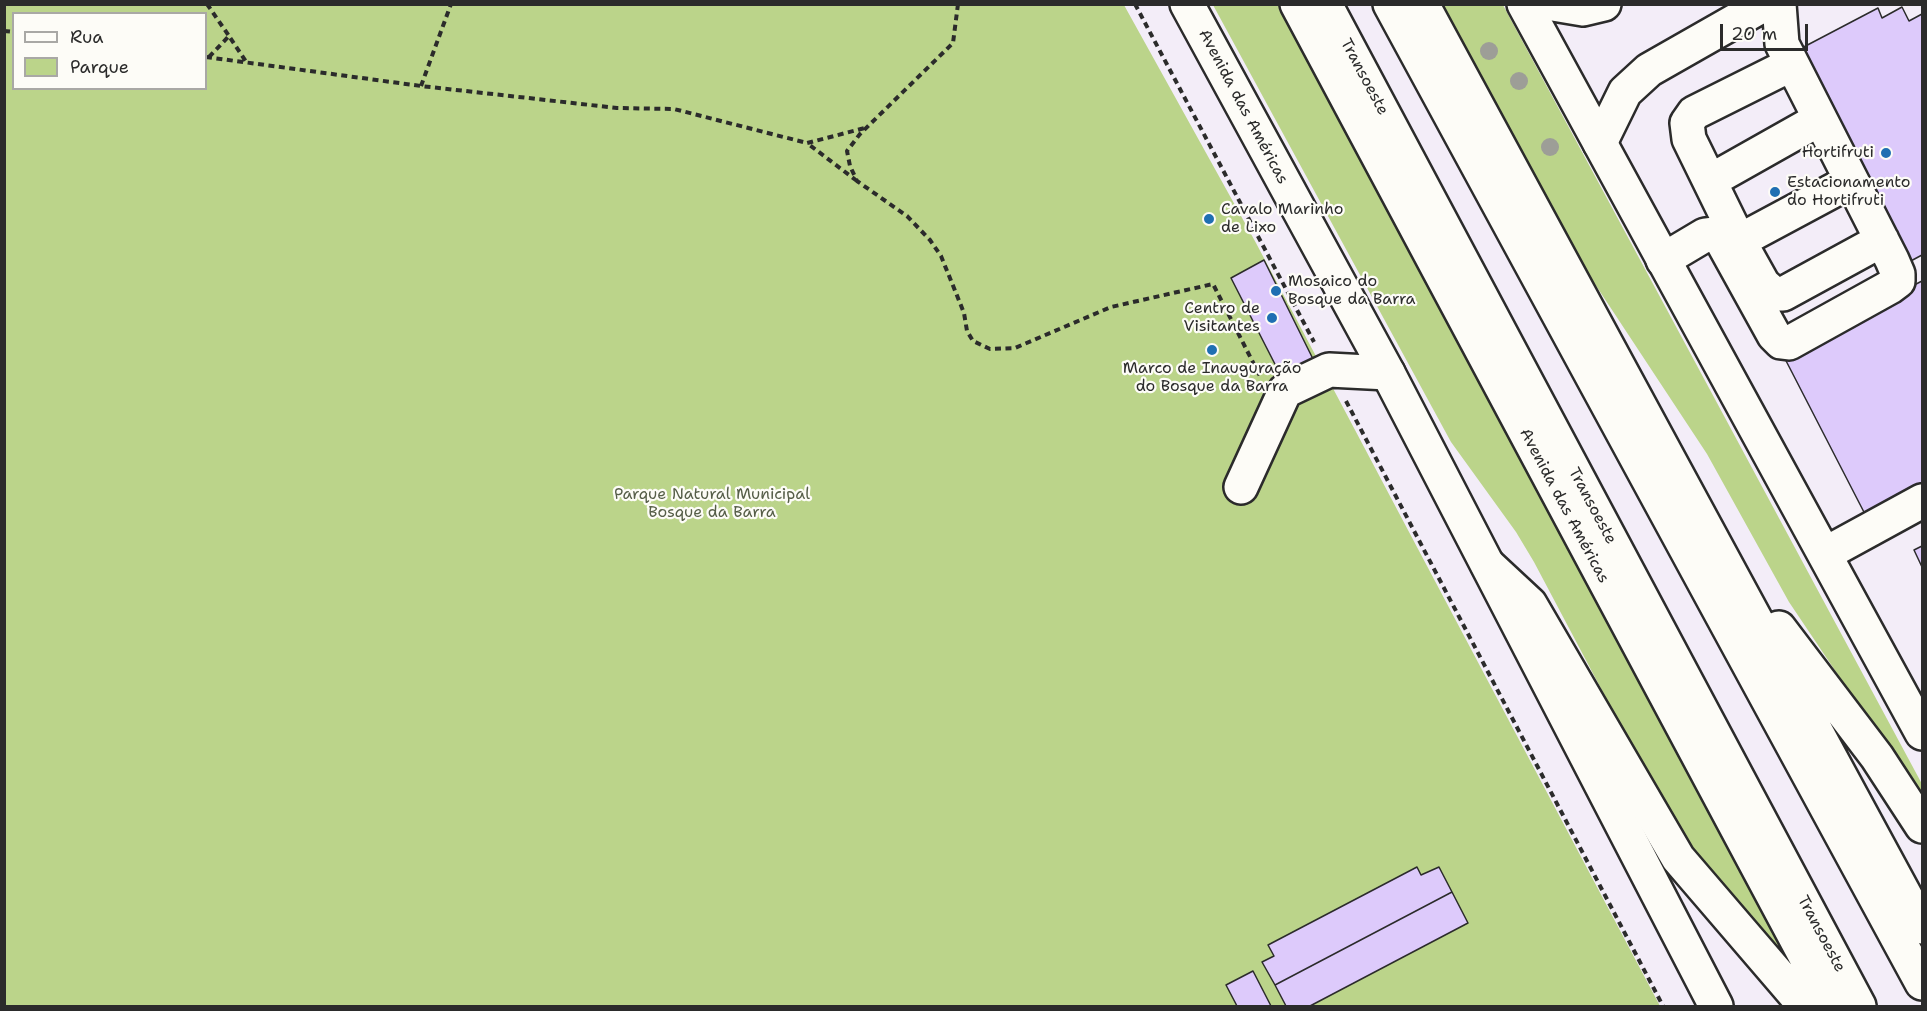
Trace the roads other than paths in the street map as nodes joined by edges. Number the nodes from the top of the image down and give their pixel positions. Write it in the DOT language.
graph roads {
  1 [pos="1187,4"];
  2 [pos="1297,4"];
  3 [pos="1325,4"];
  4 [pos="1390,4"];
  5 [pos="1422,4"];
  6 [pos="1524,4"];
  7 [pos="1553,4"];
  8 [pos="1604,4"];
  9 [pos="1764,4"];
  10 [pos="1779,4"];
  11 [pos="1792,64"];
  12 [pos="1820,119"];
  13 [pos="1600,143"];
  14 [pos="1851,181"];
  15 [pos="1710,182"];
  16 [pos="1882,240"];
  17 [pos="1739,241"];
  18 [pos="1663,260"];
  19 [pos="1388,372"];
  20 [pos="1636,399"];
  21 [pos="1241,487"];
  22 [pos="1923,501"];
  23 [pos="1825,554"];
  24 [pos="1488,564"];
  25 [pos="1923,733"];
  26 [pos="1923,826"];
  27 [pos="1923,927"];
  28 [pos="1923,983"];
  29 [pos="1716,1006"];
  30 [pos="1805,1006"];
  31 [pos="1832,1006"];
  32 [pos="1859,1006"];
  1 -- 19 [label="main road, Avenida das Américas"];
  2 -- 31 [label="main road, Avenida das Américas"];
  3 -- 32 [label="main road, Transoeste"];
  4 -- 28 [label="main road"];
  5 -- 20 [label="main road"];
  6 -- 13 [label="main road"];
  7 -- 8 [label="main road"];
  9 -- 13 [label="main road"];
  10 -- 11 [label="main road"];
  11 -- 12 [label="main road"];
  11 -- 15 [label="main road"];
  12 -- 14 [label="main road"];
  12 -- 15 [label="main road"];
  13 -- 18 [label="main road"];
  14 -- 16 [label="main road"];
  14 -- 17 [label="main road"];
  15 -- 17 [label="main road"];
  16 -- 17 [label="main road"];
  16 -- 18 [label="main road"];
  18 -- 23 [label="main road"];
  19 -- 21 [label="main road"];
  19 -- 24 [label="main road, Avenida das Américas"];
  20 -- 26 [label="main road"];
  20 -- 27 [label="main road"];
  22 -- 23 [label="main road"];
  23 -- 25 [label="main road"];
  24 -- 29 [label="main road, Avenida das Américas"];
  24 -- 30 [label="main road"];
}
